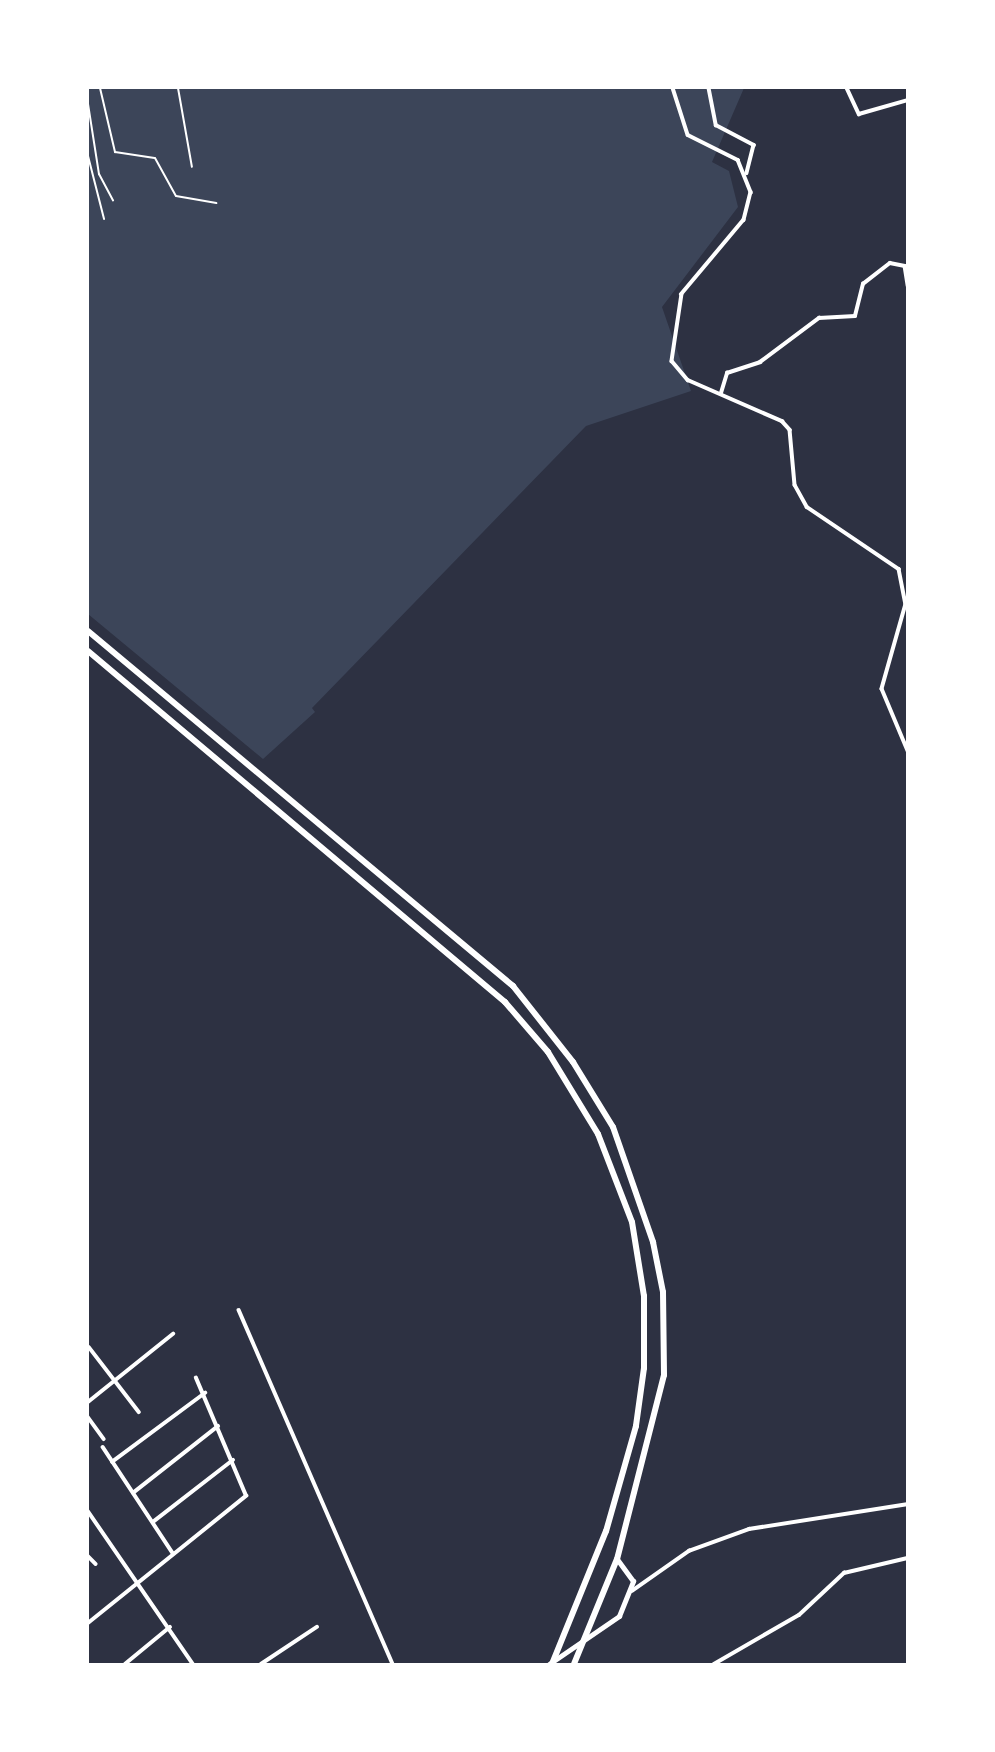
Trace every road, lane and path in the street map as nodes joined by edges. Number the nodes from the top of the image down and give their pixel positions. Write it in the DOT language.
graph roads {
  1 [pos="100,88"];
  2 [pos="178,88"];
  3 [pos="673,88"];
  4 [pos="709,88"];
  5 [pos="847,88"];
  6 [pos="908,100"];
  7 [pos="88,104"];
  8 [pos="88,156"];
  9 [pos="192,167"];
  10 [pos="746,176"];
  11 [pos="113,200"];
  12 [pos="216,203"];
  13 [pos="104,219"];
  14 [pos="908,286"];
  15 [pos="721,393"];
  16 [pos="88,631"];
  17 [pos="88,651"];
  18 [pos="908,751"];
  19 [pos="300,807"];
  20 [pos="289,818"];
  21 [pos="239,1310"];
  22 [pos="173,1335"];
  23 [pos="89,1347"];
  24 [pos="196,1378"];
  25 [pos="115,1381"];
  26 [pos="205,1393"];
  27 [pos="88,1402"];
  28 [pos="139,1412"];
  29 [pos="88,1417"];
  30 [pos="218,1426"];
  31 [pos="104,1439"];
  32 [pos="103,1447"];
  33 [pos="233,1460"];
  34 [pos="112,1462"];
  35 [pos="133,1493"];
  36 [pos="908,1504"];
  37 [pos="88,1511"];
  38 [pos="153,1522"];
  39 [pos="173,1553"];
  40 [pos="88,1556"];
  41 [pos="908,1558"];
  42 [pos="617,1559"];
  43 [pos="96,1564"];
  44 [pos="137,1581"];
  45 [pos="632,1591"];
  46 [pos="88,1623"];
  47 [pos="170,1627"];
  48 [pos="317,1627"];
  49 [pos="125,1664"];
  50 [pos="193,1664"];
  51 [pos="261,1664"];
  52 [pos="393,1664"];
  53 [pos="550,1664"];
  54 [pos="574,1664"];
  55 [pos="714,1664"];
  1 -- 12 [label="path"];
  2 -- 9 [label="path"];
  3 -- 10 [label="street"];
  4 -- 10 [label="street"];
  5 -- 6 [label="street"];
  7 -- 11 [label="path"];
  8 -- 13 [label="path"];
  10 -- 15 [label="street"];
  14 -- 15 [label="street"];
  15 -- 18 [label="street"];
  16 -- 19 [label="highway"];
  17 -- 20 [label="highway"];
  19 -- 20 [label="highway"];
  19 -- 42 [label="highway"];
  20 -- 53 [label="highway"];
  21 -- 52 [label="street"];
  22 -- 25 [label="street"];
  23 -- 25 [label="street"];
  24 -- 26 [label="street"];
  25 -- 27 [label="street"];
  25 -- 28 [label="street"];
  26 -- 30 [label="street"];
  26 -- 34 [label="street"];
  29 -- 31 [label="street"];
  30 -- 33 [label="street"];
  30 -- 35 [label="street"];
  32 -- 34 [label="street"];
  33 -- 38 [label="street"];
  33 -- 39 [label="street"];
  34 -- 35 [label="street"];
  35 -- 38 [label="street"];
  36 -- 45 [label="street"];
  37 -- 44 [label="street"];
  38 -- 39 [label="street"];
  39 -- 44 [label="street"];
  40 -- 43 [label="street"];
  41 -- 55 [label="street"];
  42 -- 45 [label="main road"];
  42 -- 54 [label="highway"];
  44 -- 46 [label="street"];
  44 -- 47 [label="street"];
  45 -- 53 [label="main road"];
  47 -- 49 [label="street"];
  47 -- 50 [label="street"];
  48 -- 51 [label="street"];
}
